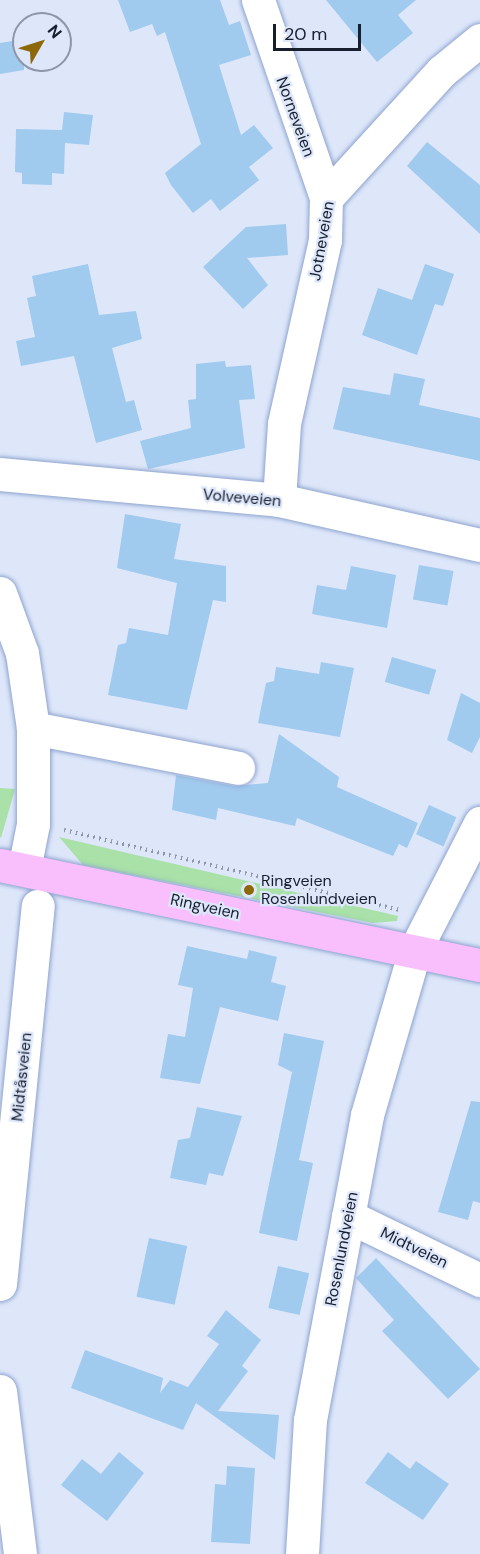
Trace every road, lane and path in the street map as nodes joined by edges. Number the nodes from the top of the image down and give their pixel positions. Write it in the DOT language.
graph roads {
  1 [pos="258,0"];
  2 [pos="480,39"];
  3 [pos="326,198"];
  4 [pos="0,474"];
  5 [pos="279,500"];
  6 [pos="480,545"];
  7 [pos="0,593"];
  8 [pos="33,728"];
  9 [pos="238,768"];
  10 [pos="480,823"];
  11 [pos="54,829"];
  12 [pos="12,867"];
  13 [pos="39,906"];
  14 [pos="405,911"];
  15 [pos="415,950"];
  16 [pos="480,965"];
  17 [pos="348,1216"];
  18 [pos="480,1280"];
  19 [pos="0,1284"];
  20 [pos="0,1391"];
  21 [pos="20,1554"];
  22 [pos="302,1554"];
  1 -- 3 [label="street, Norneveien"];
  2 -- 3 [label="street, Jotneveien"];
  3 -- 5 [label="street, Jotneveien"];
  4 -- 5 [label="street, Volveveien"];
  5 -- 6 [label="street, Volveveien"];
  7 -- 8 [label="street"];
  8 -- 9 [label="street"];
  8 -- 12 [label="street"];
  10 -- 15 [label="street, Rosenlundveien"];
  11 -- 14 [label="path"];
  12 -- 15 [label="main road, Ringveien"];
  13 -- 19 [label="street, Midtåsveien"];
  15 -- 16 [label="main road, Ringveien"];
  15 -- 17 [label="street, Rosenlundveien"];
  17 -- 18 [label="street, Midtveien"];
  17 -- 22 [label="street, Rosenlundveien"];
  20 -- 21 [label="street"];
}
